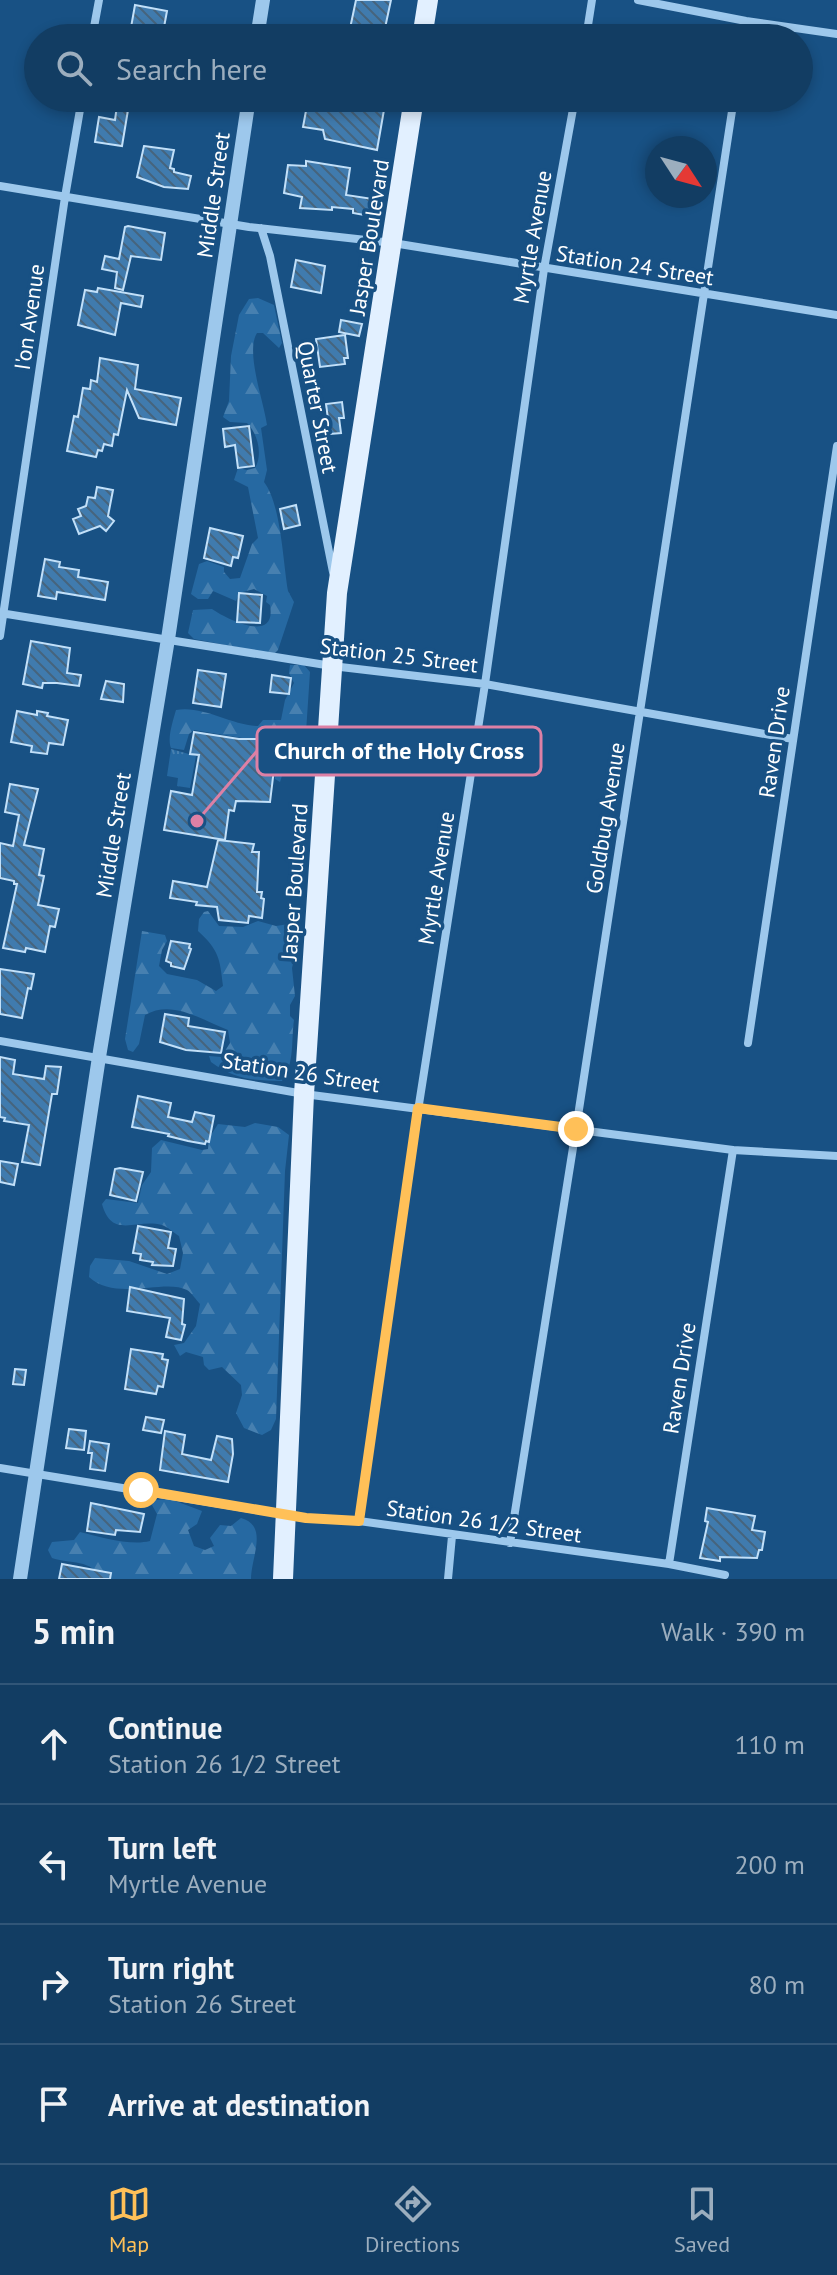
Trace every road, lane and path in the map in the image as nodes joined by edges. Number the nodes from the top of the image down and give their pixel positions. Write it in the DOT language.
graph roads {
  1 [pos="99,0"];
  2 [pos="263,0"];
  3 [pos="428,0"];
  4 [pos="592,0"];
  5 [pos="638,0"];
  6 [pos="746,21"];
  7 [pos="95,24"];
  8 [pos="259,24"];
  9 [pos="424,24"];
  10 [pos="588,24"];
  11 [pos="745,24"];
  12 [pos="767,24"];
  13 [pos="813,31"];
  14 [pos="837,34"];
  15 [pos="80,112"];
  16 [pos="247,112"];
  17 [pos="412,112"];
  18 [pos="572,112"];
  19 [pos="732,112"];
  20 [pos="0,186"];
  21 [pos="65,197"];
  22 [pos="232,224"];
  23 [pos="261,228"];
  24 [pos="393,243"];
  25 [pos="544,269"];
  26 [pos="702,293"];
  27 [pos="837,315"];
  28 [pos="837,446"];
  29 [pos="337,593"];
  30 [pos="2,614"];
  31 [pos="0,636"];
  32 [pos="168,639"];
  33 [pos="332,666"];
  34 [pos="485,684"];
  35 [pos="639,711"];
  36 [pos="793,739"];
  37 [pos="0,1041"];
  38 [pos="748,1043"];
  39 [pos="99,1057"];
  40 [pos="304,1094"];
  41 [pos="418,1108"];
  42 [pos="576,1129"];
  43 [pos="733,1150"];
  44 [pos="837,1156"];
  45 [pos="0,1468"];
  46 [pos="37,1474"];
  47 [pos="286,1513"];
  48 [pos="359,1521"];
  49 [pos="452,1536"];
  50 [pos="510,1543"];
  51 [pos="669,1564"];
  52 [pos="725,1575"];
  53 [pos="20,1579"];
  54 [pos="283,1579"];
  55 [pos="448,1579"];
  1 -- 7 [label="street"];
  2 -- 8 [label="street"];
  3 -- 9 [label="main road"];
  4 -- 10 [label="street"];
  5 -- 6 [label="street"];
  6 -- 11 [label="street"];
  6 -- 12 [label="street"];
  13 -- 14 [label="street"];
  15 -- 21 [label="street, I'on Avenue"];
  16 -- 22 [label="street, Middle Street"];
  17 -- 24 [label="main road, Jasper Boulevard"];
  18 -- 25 [label="street, Myrtle Avenue"];
  19 -- 26 [label="street, Goldbug Avenue"];
  20 -- 21 [label="street, Station 24 Street"];
  21 -- 22 [label="street, Station 24 Street"];
  21 -- 30 [label="street, I'on Avenue"];
  22 -- 23 [label="street, Station 24 Street"];
  22 -- 32 [label="street, Middle Street"];
  23 -- 24 [label="street, Station 24 Street"];
  23 -- 29 [label="street, Quarter Street"];
  24 -- 25 [label="street, Station 24 Street"];
  24 -- 29 [label="main road, Jasper Boulevard"];
  25 -- 26 [label="street, Station 24 Street"];
  25 -- 34 [label="street, Myrtle Avenue"];
  26 -- 27 [label="street, Station 24 Street"];
  26 -- 35 [label="street, Goldbug Avenue"];
  28 -- 36 [label="street, Raven Drive"];
  29 -- 33 [label="main road, Jasper Boulevard"];
  30 -- 31 [label="street, I'on Avenue"];
  30 -- 32 [label="street, Station 25 Street"];
  32 -- 33 [label="street, Station 25 Street"];
  32 -- 39 [label="street, Middle Street"];
  33 -- 34 [label="street, Station 25 Street"];
  33 -- 40 [label="main road, Jasper Boulevard"];
  34 -- 35 [label="street, Station 25 Street"];
  34 -- 41 [label="street, Myrtle Avenue"];
  35 -- 36 [label="street, Station 25 Street"];
  35 -- 42 [label="street, Goldbug Avenue"];
  36 -- 38 [label="street, Raven Drive"];
  37 -- 39 [label="street, Station 26 Street"];
  39 -- 40 [label="street, Station 26 Street"];
  39 -- 46 [label="street, Middle Street"];
  40 -- 41 [label="street, Station 26 Street"];
  40 -- 47 [label="main road, Jasper Boulevard"];
  41 -- 42 [label="street, Station 26 Street"];
  41 -- 48 [label="street, Myrtle Avenue"];
  42 -- 43 [label="street, Station 26 Street"];
  42 -- 50 [label="street, Goldbug Avenue"];
  43 -- 44 [label="street, Station 26 Street"];
  43 -- 51 [label="street, Raven Drive"];
  45 -- 46 [label="street, Station 26 1/2 Street"];
  46 -- 47 [label="street, Station 26 1/2 Street"];
  46 -- 53 [label="street, Middle Street"];
  47 -- 48 [label="street, Station 26 1/2 Street"];
  47 -- 54 [label="main road, Jasper Boulevard"];
  48 -- 49 [label="street, Station 26 1/2 Street"];
  49 -- 50 [label="street, Station 26 1/2 Street"];
  49 -- 55 [label="street"];
  50 -- 51 [label="street, Station 26 1/2 Street"];
  51 -- 52 [label="street, Station 26 1/2 Street"];
}
